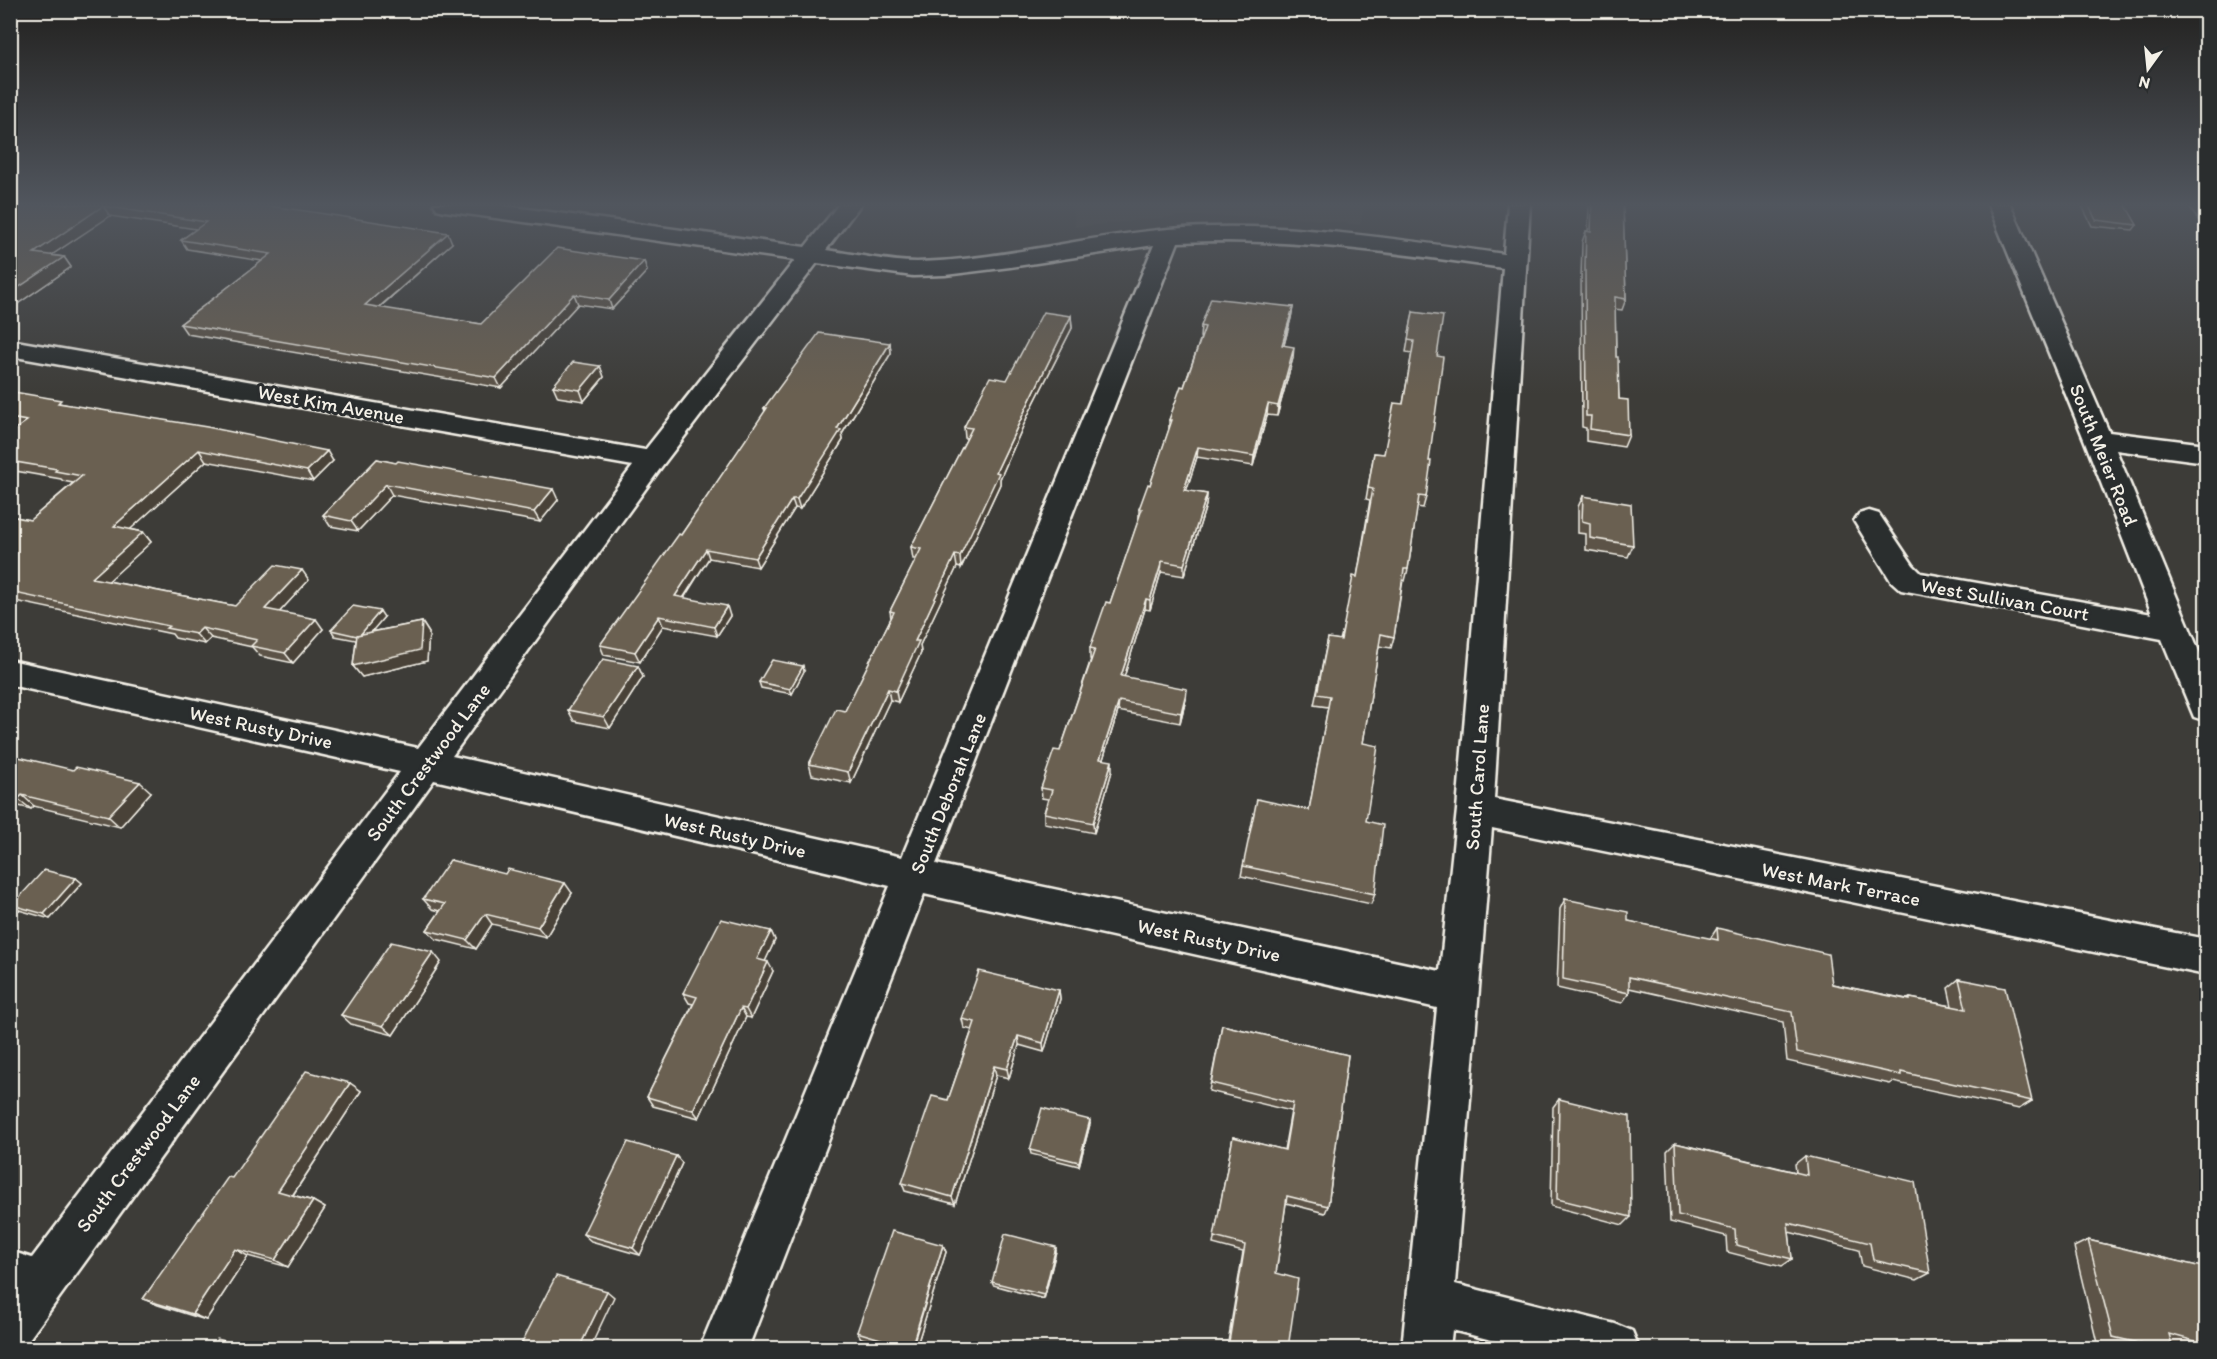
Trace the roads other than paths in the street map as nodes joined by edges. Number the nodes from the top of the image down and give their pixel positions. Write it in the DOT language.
graph roads {
  1 [pos="802,267"];
  2 [pos="913,267"];
  3 [pos="959,267"];
  4 [pos="1157,267"];
  5 [pos="1513,267"];
  6 [pos="2026,267"];
  7 [pos="10,348"];
  8 [pos="2098,439"];
  9 [pos="2206,453"];
  10 [pos="652,460"];
  11 [pos="1869,521"];
  12 [pos="2173,629"];
  13 [pos="10,672"];
  14 [pos="2206,708"];
  15 [pos="426,764"];
  16 [pos="1475,810"];
  17 [pos="915,876"];
  18 [pos="2206,957"];
  19 [pos="1459,994"];
  20 [pos="26,1279"];
  21 [pos="1430,1301"];
  22 [pos="10,1324"];
  23 [pos="724,1348"];
  24 [pos="1426,1348"];
  25 [pos="1616,1348"];
  1 -- 10 [label="street, South Crestwood Lane"];
  2 -- 3 [label="street"];
  4 -- 17 [label="street, South Deborah Lane"];
  5 -- 16 [label="street, South Carol Lane"];
  6 -- 8 [label="street, South Meier Road"];
  7 -- 10 [label="street, West Kim Avenue"];
  8 -- 9 [label="street"];
  8 -- 12 [label="street, South Meier Road"];
  10 -- 15 [label="street, South Crestwood Lane"];
  11 -- 12 [label="street, West Sullivan Court"];
  12 -- 14 [label="street, South Meier Road"];
  13 -- 15 [label="street, West Rusty Drive"];
  15 -- 17 [label="street, West Rusty Drive"];
  15 -- 20 [label="street, South Crestwood Lane"];
  16 -- 18 [label="street, West Mark Terrace"];
  16 -- 19 [label="street, South Carol Lane"];
  17 -- 19 [label="street, West Rusty Drive"];
  17 -- 23 [label="street, South Deborah Lane"];
  19 -- 21 [label="street, South Carol Lane"];
  20 -- 22 [label="street, South Crestwood Lane"];
  21 -- 24 [label="street, South Carol Lane"];
  21 -- 25 [label="street"];
}
